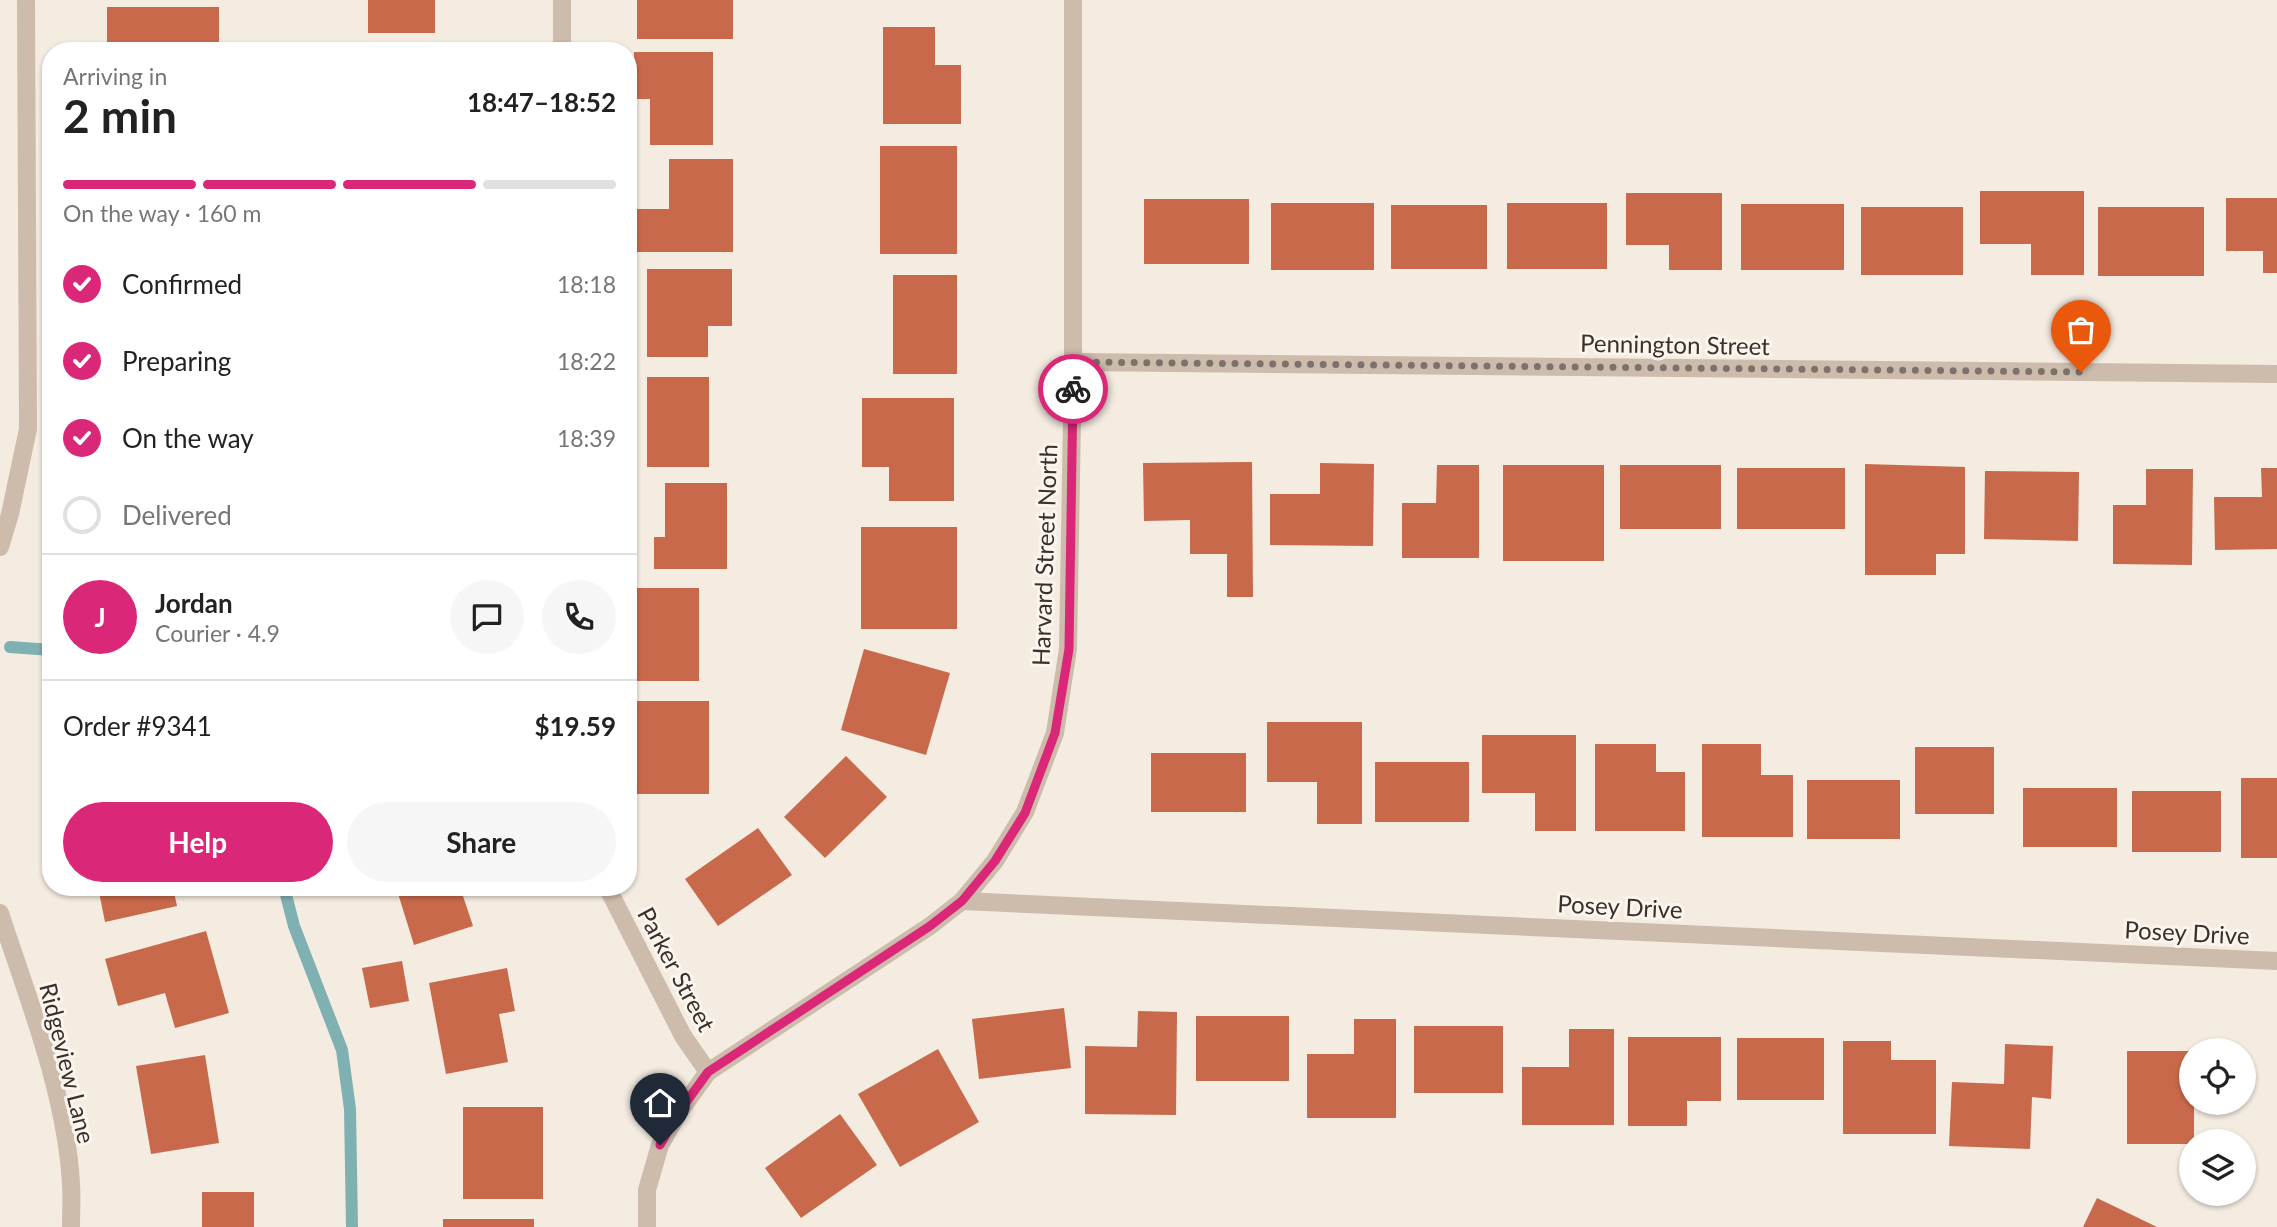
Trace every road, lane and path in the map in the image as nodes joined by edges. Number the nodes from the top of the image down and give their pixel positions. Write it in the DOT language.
graph roads {
  1 [pos="26,0"];
  2 [pos="562,0"];
  3 [pos="1073,0"];
  4 [pos="562,42"];
  5 [pos="1073,362"];
  6 [pos="2277,374"];
  7 [pos="0,547"];
  8 [pos="612,896"];
  9 [pos="962,901"];
  10 [pos="0,913"];
  11 [pos="2277,961"];
  12 [pos="708,1072"];
  13 [pos="71,1227"];
  14 [pos="647,1227"];
  1 -- 7 [label="street"];
  2 -- 4 [label="street"];
  3 -- 5 [label="street, Harvard Street North"];
  5 -- 6 [label="street, Pennington Street"];
  5 -- 9 [label="street, Harvard Street North"];
  8 -- 12 [label="street, Parker Street"];
  9 -- 11 [label="street, Posey Drive"];
  9 -- 12 [label="street, Harvard Street North"];
  10 -- 13 [label="street, Ridgeview Lane"];
  12 -- 14 [label="street, Harvard Street North"];
}
